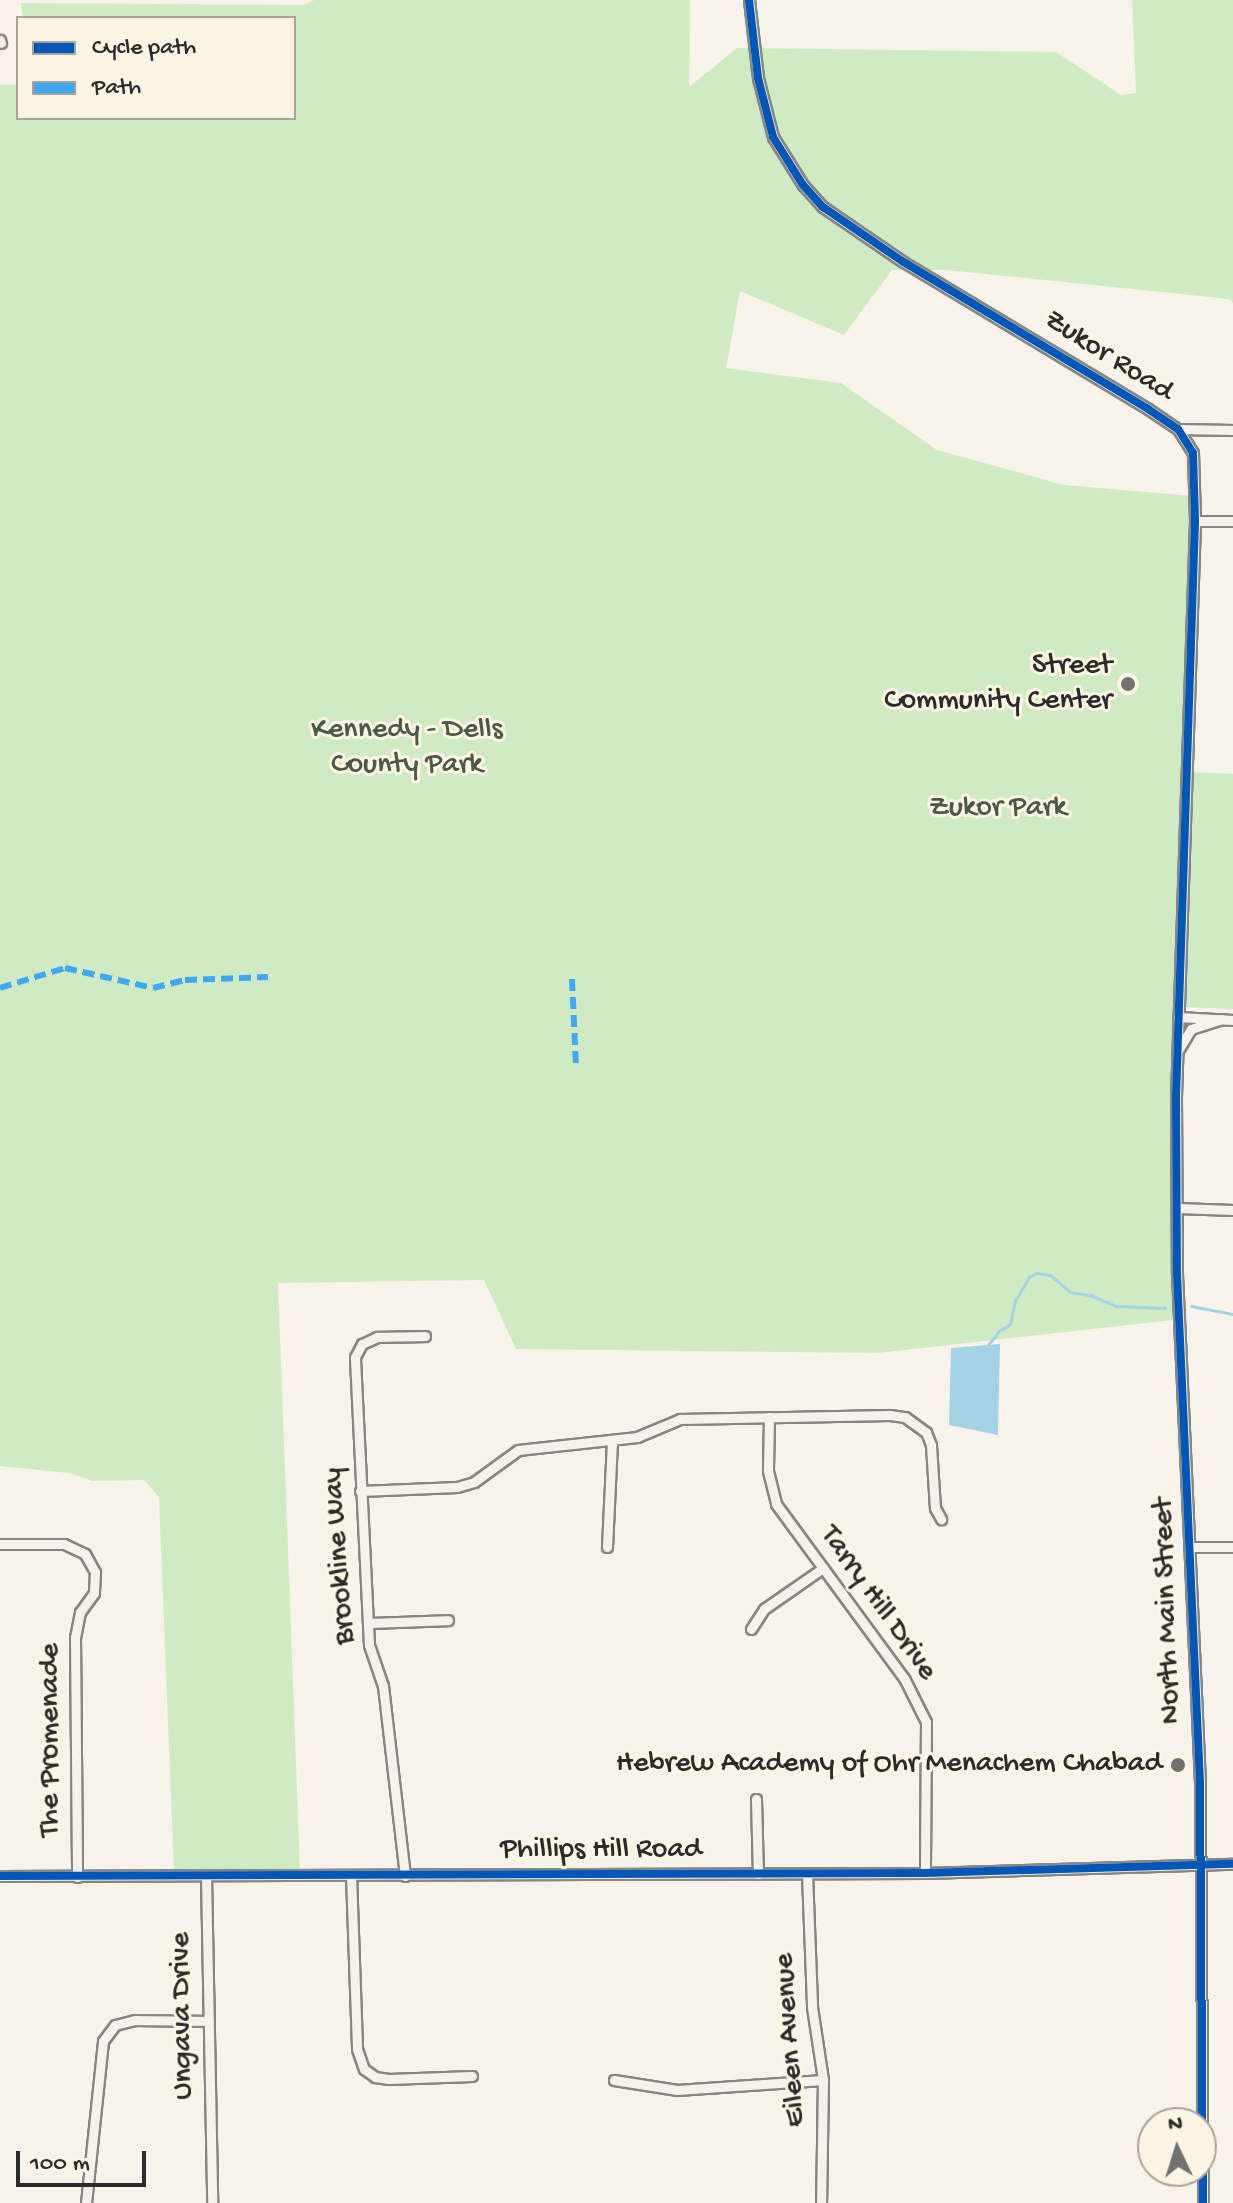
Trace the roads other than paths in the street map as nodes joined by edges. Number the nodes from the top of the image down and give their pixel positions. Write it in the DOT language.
graph roads {
  1 [pos="749,0"];
  2 [pos="1178,429"];
  3 [pos="1233,430"];
  4 [pos="1195,521"];
  5 [pos="1233,521"];
  6 [pos="1178,1017"];
  7 [pos="1221,1019"];
  8 [pos="1233,1020"];
  9 [pos="1176,1060"];
  10 [pos="1177,1208"];
  11 [pos="1233,1210"];
  12 [pos="425,1336"];
  13 [pos="769,1417"];
  14 [pos="612,1441"];
  15 [pos="360,1491"];
  16 [pos="941,1519"];
  17 [pos="0,1544"];
  18 [pos="607,1547"];
  19 [pos="1190,1547"];
  20 [pos="1233,1547"];
  21 [pos="823,1568"];
  22 [pos="448,1620"];
  23 [pos="368,1623"];
  24 [pos="751,1629"];
  25 [pos="756,1799"];
  26 [pos="1233,1864"];
  27 [pos="1201,1865"];
  28 [pos="925,1873"];
  29 [pos="758,1874"];
  30 [pos="807,1874"];
  31 [pos="351,1875"];
  32 [pos="0,1876"];
  33 [pos="206,1876"];
  34 [pos="405,1876"];
  35 [pos="77,1877"];
  36 [pos="208,2021"];
  37 [pos="472,2076"];
  38 [pos="614,2080"];
  39 [pos="823,2080"];
  40 [pos="86,2203"];
  41 [pos="212,2203"];
  42 [pos="821,2203"];
  43 [pos="1203,2203"];
  1 -- 2 [label="street, Zukor Road"];
  2 -- 3 [label="street"];
  2 -- 4 [label="street, Zukor Road"];
  4 -- 5 [label="street"];
  4 -- 6 [label="street, Zukor Road"];
  6 -- 7 [label="street"];
  6 -- 9 [label="street, North Main Street"];
  7 -- 8 [label="street"];
  7 -- 9 [label="street"];
  9 -- 10 [label="street, North Main Street"];
  10 -- 11 [label="street"];
  10 -- 19 [label="street, North Main Street"];
  12 -- 15 [label="street, Brookline Way"];
  13 -- 14 [label="street"];
  13 -- 16 [label="street"];
  13 -- 21 [label="street, Tarry Hill Drive"];
  14 -- 15 [label="street"];
  14 -- 18 [label="street"];
  15 -- 23 [label="street, Brookline Way"];
  17 -- 35 [label="street, The Promenade"];
  19 -- 20 [label="street"];
  19 -- 27 [label="street, North Main Street"];
  21 -- 24 [label="street"];
  21 -- 28 [label="street, Tarry Hill Drive"];
  22 -- 23 [label="street"];
  23 -- 34 [label="street, Brookline Way"];
  25 -- 29 [label="street"];
  26 -- 27 [label="street, Phillips Hill Road"];
  27 -- 28 [label="street, Phillips Hill Road"];
  27 -- 43 [label="street, North Main Street"];
  28 -- 30 [label="street, Phillips Hill Road"];
  29 -- 30 [label="street, Phillips Hill Road"];
  29 -- 34 [label="street, Phillips Hill Road"];
  30 -- 39 [label="street, Eileen Avenue"];
  31 -- 33 [label="street, Phillips Hill Road"];
  31 -- 34 [label="street, Phillips Hill Road"];
  31 -- 37 [label="street"];
  32 -- 35 [label="street, Phillips Hill Road"];
  33 -- 35 [label="street, Phillips Hill Road"];
  33 -- 36 [label="street, Ungava Drive"];
  36 -- 40 [label="street"];
  36 -- 41 [label="street, Ungava Drive"];
  38 -- 39 [label="street"];
  39 -- 42 [label="street, Eileen Avenue"];
}
